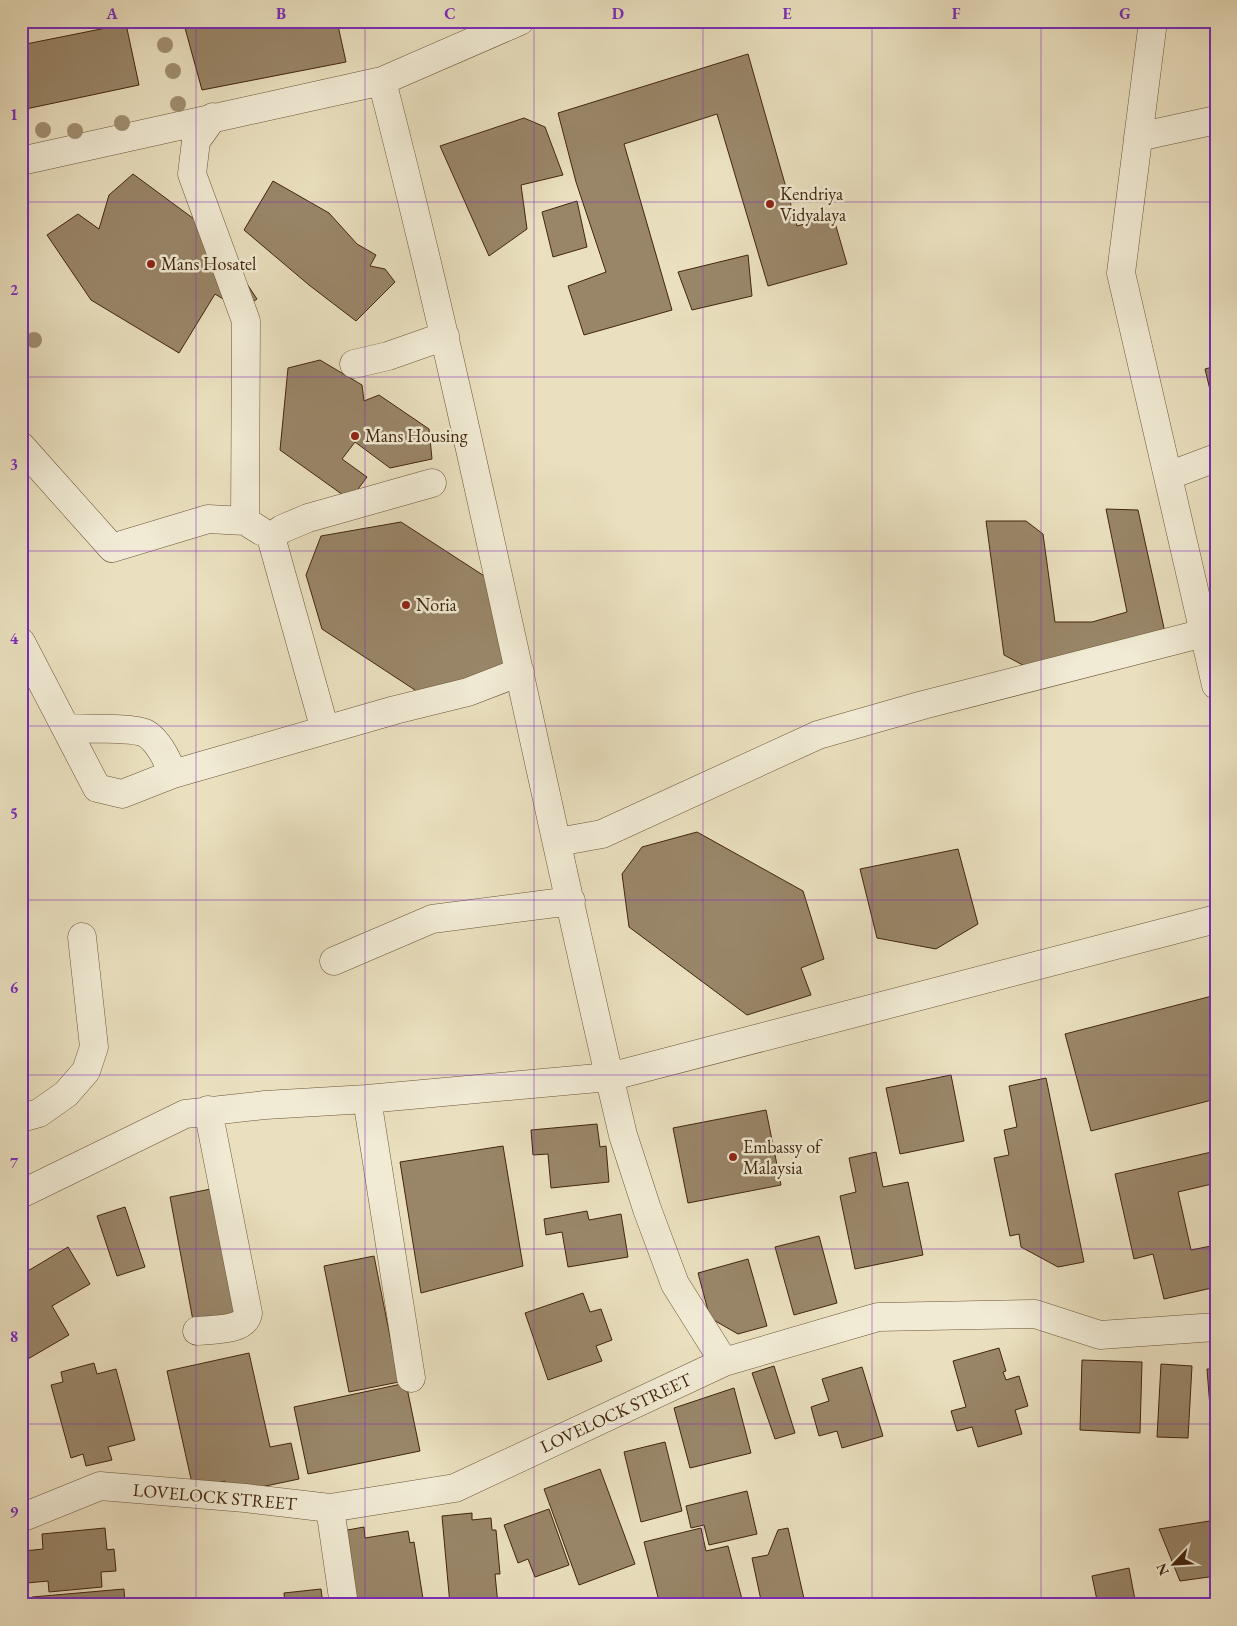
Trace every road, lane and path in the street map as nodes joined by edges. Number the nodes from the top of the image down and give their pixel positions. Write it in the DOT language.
graph roads {
  1 [pos="520,21"];
  2 [pos="1153,21"];
  3 [pos="382,81"];
  4 [pos="213,117"];
  5 [pos="1216,120"];
  6 [pos="1138,137"];
  7 [pos="21,161"];
  8 [pos="445,336"];
  9 [pos="354,364"];
  10 [pos="21,446"];
  11 [pos="1216,458"];
  12 [pos="1168,476"];
  13 [pos="432,483"];
  14 [pos="245,521"];
  15 [pos="271,536"];
  16 [pos="1204,633"];
  17 [pos="21,642"];
  18 [pos="520,672"];
  19 [pos="1216,685"];
  20 [pos="67,728"];
  21 [pos="325,730"];
  22 [pos="173,774"];
  23 [pos="558,842"];
  24 [pos="571,901"];
  25 [pos="1216,919"];
  26 [pos="82,937"];
  27 [pos="334,962"];
  28 [pos="609,1077"];
  29 [pos="367,1099"];
  30 [pos="208,1110"];
  31 [pos="21,1118"];
  32 [pos="21,1194"];
  33 [pos="1216,1327"];
  34 [pos="197,1331"];
  35 [pos="724,1362"];
  36 [pos="411,1378"];
  37 [pos="330,1508"];
  38 [pos="21,1518"];
  39 [pos="344,1605"];
  1 -- 3 [label="street"];
  2 -- 6 [label="street"];
  3 -- 4 [label="street"];
  3 -- 8 [label="street"];
  4 -- 7 [label="street"];
  4 -- 14 [label="street"];
  5 -- 6 [label="street"];
  6 -- 12 [label="street"];
  8 -- 9 [label="street"];
  8 -- 18 [label="street"];
  10 -- 14 [label="street"];
  11 -- 12 [label="street"];
  12 -- 16 [label="street"];
  13 -- 15 [label="street"];
  14 -- 15 [label="street"];
  15 -- 21 [label="street"];
  16 -- 19 [label="street"];
  16 -- 23 [label="street"];
  17 -- 20 [label="street"];
  18 -- 21 [label="street"];
  18 -- 23 [label="street"];
  20 -- 22 [label="street"];
  20 -- 22 [label="street"];
  21 -- 22 [label="street"];
  23 -- 24 [label="street"];
  24 -- 27 [label="street"];
  24 -- 28 [label="street"];
  25 -- 28 [label="street"];
  26 -- 31 [label="street"];
  28 -- 29 [label="street"];
  28 -- 35 [label="street"];
  29 -- 30 [label="street"];
  29 -- 36 [label="street"];
  30 -- 32 [label="street"];
  30 -- 34 [label="street"];
  33 -- 35 [label="street, LOVELOCK STREET"];
  35 -- 37 [label="street, LOVELOCK STREET"];
  37 -- 38 [label="street, LOVELOCK STREET"];
  37 -- 39 [label="street"];
}
